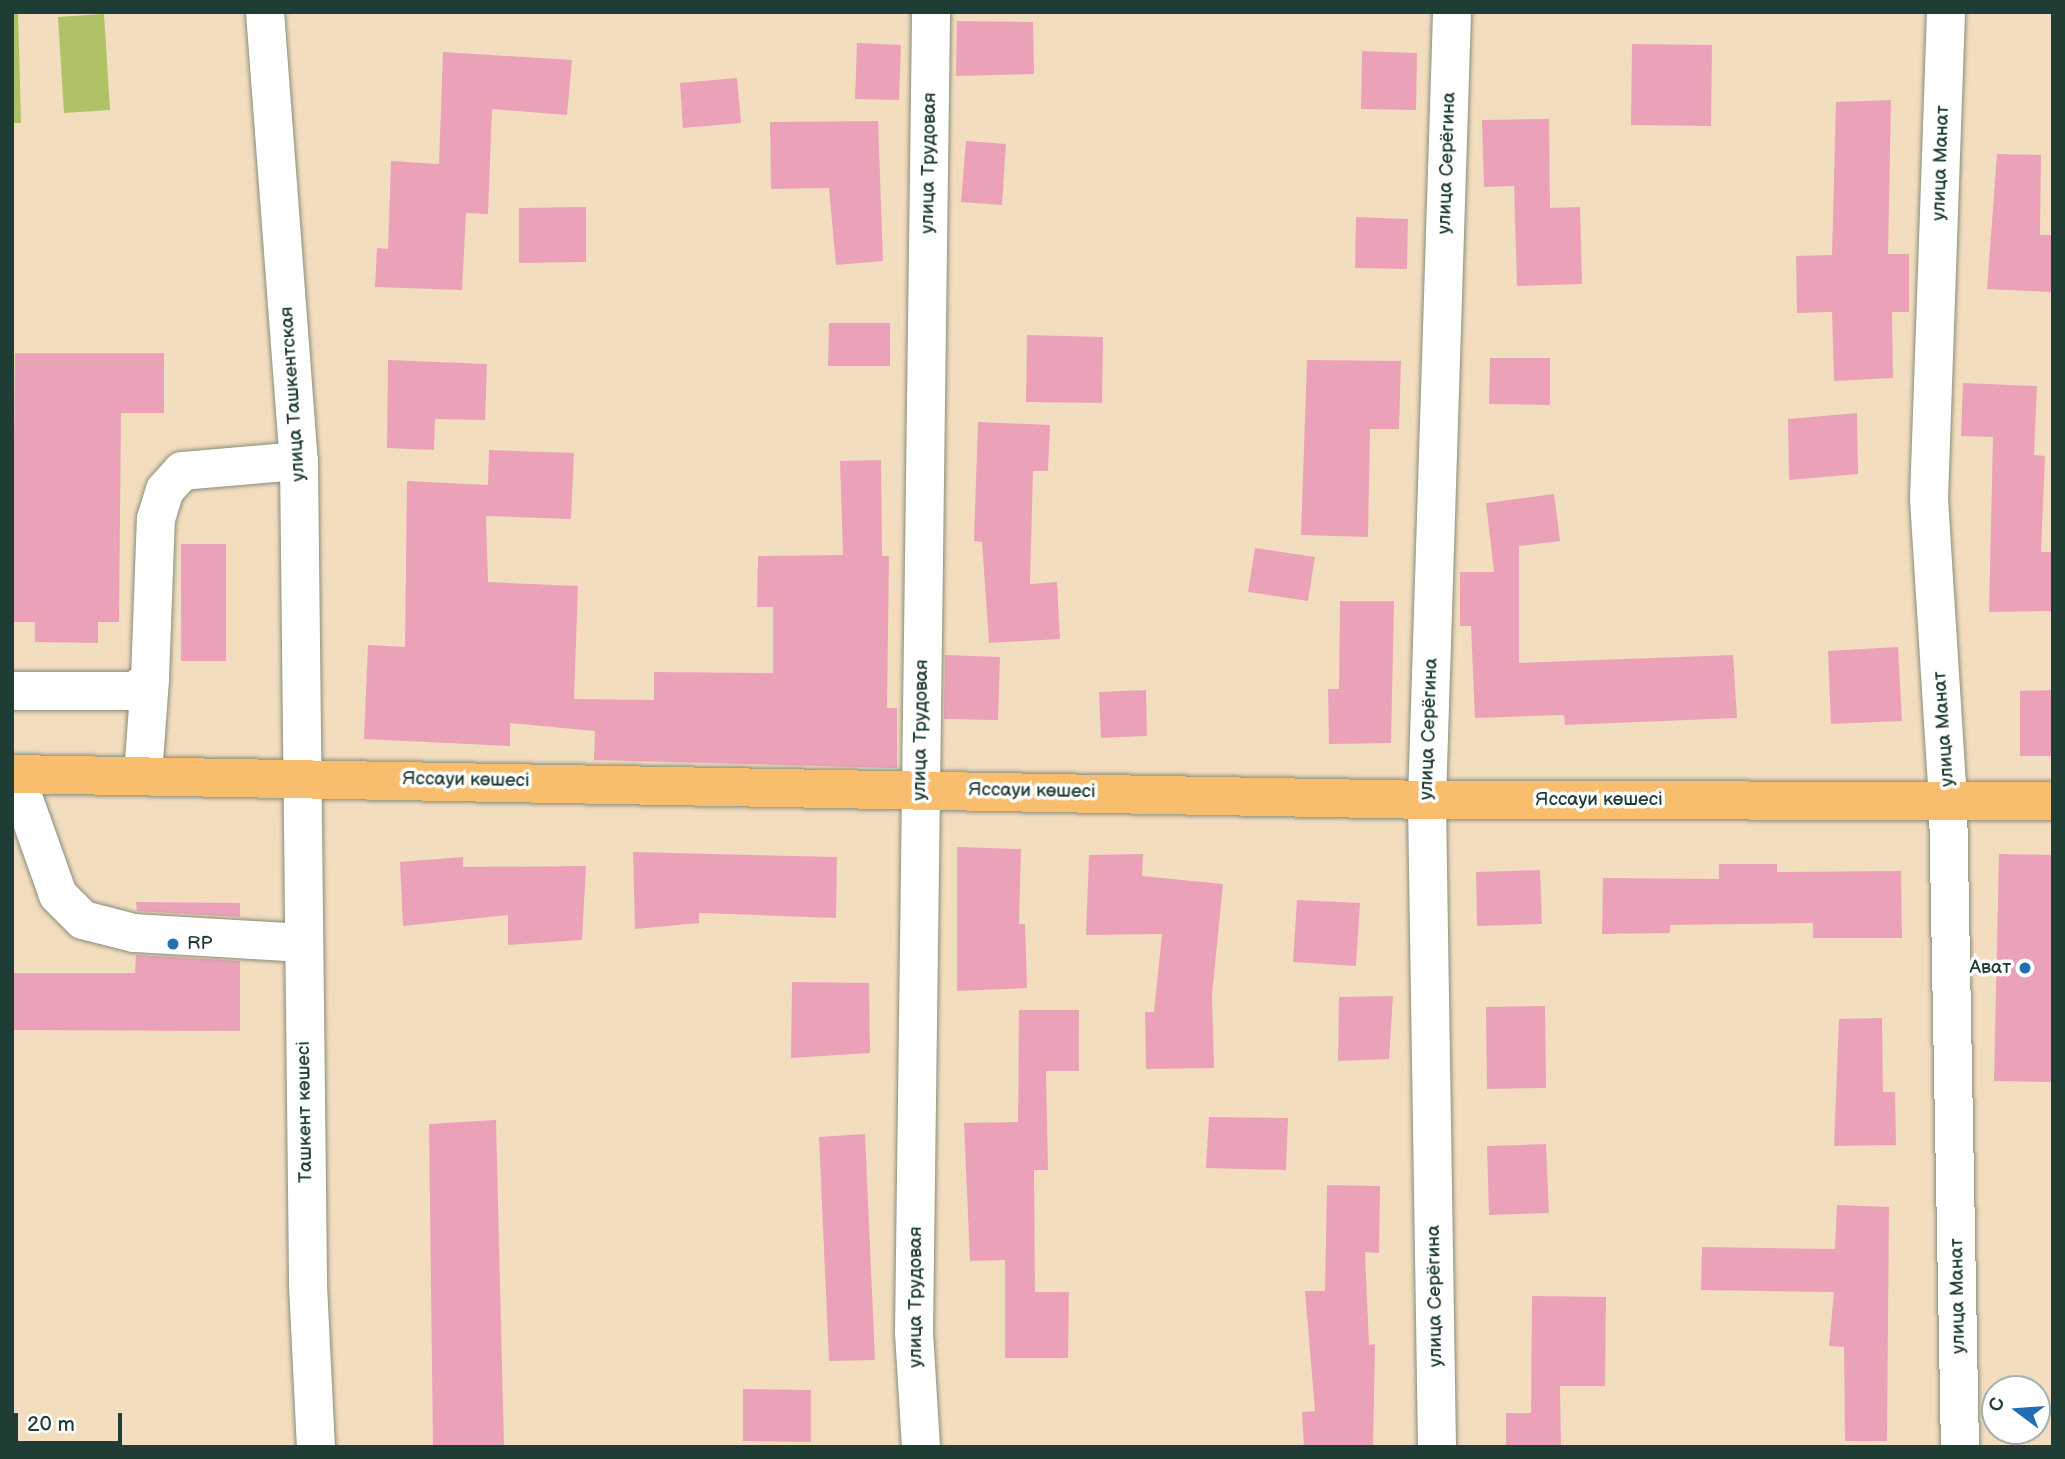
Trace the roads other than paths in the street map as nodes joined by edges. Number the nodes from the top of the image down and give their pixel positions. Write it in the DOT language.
graph roads {
  1 [pos="265,12"];
  2 [pos="931,12"];
  3 [pos="1452,12"];
  4 [pos="1946,12"];
  5 [pos="299,461"];
  6 [pos="150,679"];
  7 [pos="12,691"];
  8 [pos="14,774"];
  9 [pos="143,775"];
  10 [pos="300,777"];
  11 [pos="920,788"];
  12 [pos="1427,800"];
  13 [pos="1948,801"];
  14 [pos="2053,801"];
  15 [pos="302,943"];
  16 [pos="316,1447"];
  17 [pos="921,1447"];
  18 [pos="1437,1447"];
  19 [pos="1961,1447"];
  1 -- 5 [label="street, улица Ташкентская"];
  2 -- 11 [label="street, улица Трудовая"];
  3 -- 12 [label="street, улица Серёгина"];
  4 -- 13 [label="street, улица Манат"];
  5 -- 6 [label="street"];
  5 -- 10 [label="street, улица Ташкентская"];
  6 -- 7 [label="street"];
  6 -- 9 [label="street"];
  8 -- 9 [label="main road, Яссауи көшесі"];
  8 -- 15 [label="street"];
  9 -- 10 [label="main road, Яссауи көшесі"];
  10 -- 11 [label="main road, Яссауи көшесі"];
  10 -- 15 [label="street, Ташкент көшесі"];
  11 -- 12 [label="main road, Яссауи көшесі"];
  11 -- 17 [label="street, улица Трудовая"];
  12 -- 13 [label="main road, Яссауи көшесі"];
  12 -- 18 [label="street, улица Серёгина"];
  13 -- 14 [label="main road, Яссауи көшесі"];
  13 -- 19 [label="street, улица Манат"];
  15 -- 16 [label="street, Ташкент көшесі"];
}
